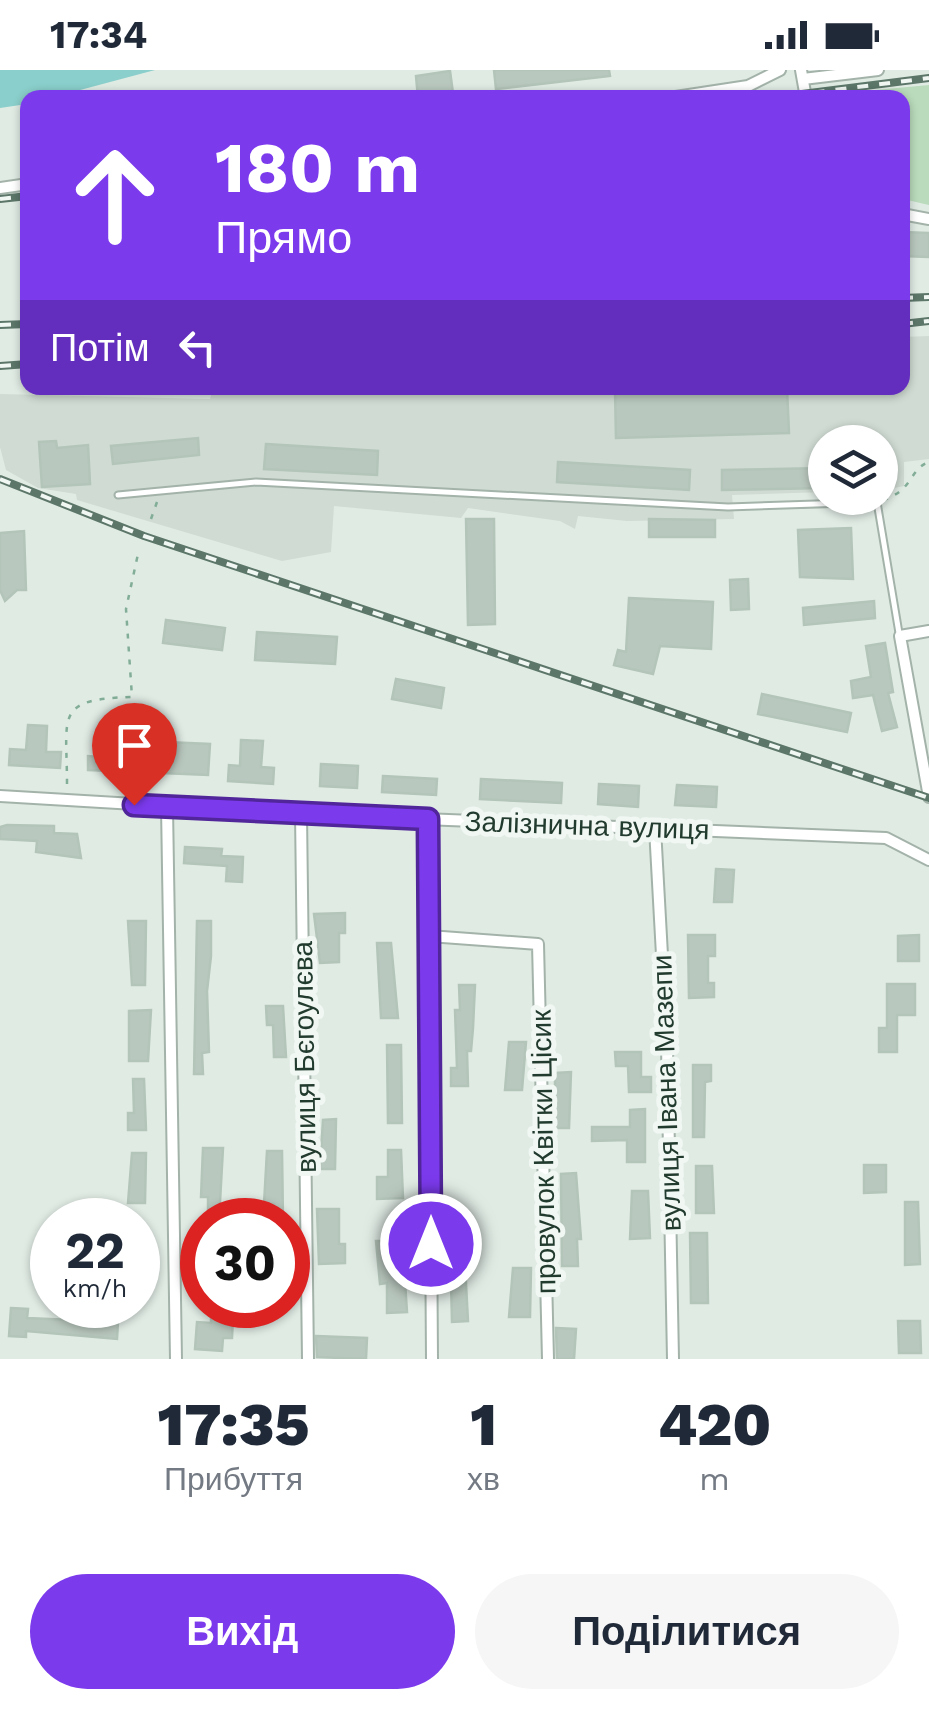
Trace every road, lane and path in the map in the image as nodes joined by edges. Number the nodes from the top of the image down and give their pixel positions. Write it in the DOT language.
graph roads {
  1 [pos="780,70"];
  2 [pos="878,70"];
  3 [pos="802,74"];
  4 [pos="722,90"];
  5 [pos="929,462"];
  6 [pos="160,491"];
  7 [pos="898,493"];
  8 [pos="118,495"];
  9 [pos="808,504"];
  10 [pos="879,515"];
  11 [pos="150,519"];
  12 [pos="138,554"];
  13 [pos="929,631"];
  14 [pos="900,636"];
  15 [pos="67,784"];
  16 [pos="0,796"];
  17 [pos="929,797"];
  18 [pos="167,807"];
  19 [pos="302,814"];
  20 [pos="428,819"];
  21 [pos="656,828"];
  22 [pos="929,860"];
  23 [pos="429,936"];
  24 [pos="176,1359"];
  25 [pos="308,1359"];
  26 [pos="432,1359"];
  27 [pos="548,1359"];
  28 [pos="673,1359"];
  1 -- 4 [label="street"];
  2 -- 3 [label="street"];
  5 -- 7 [label="path"];
  6 -- 8 [label="lane"];
  6 -- 9 [label="lane"];
  6 -- 11 [label="path"];
  10 -- 14 [label="lane"];
  12 -- 15 [label="path"];
  13 -- 14 [label="street"];
  14 -- 17 [label="street"];
  16 -- 18 [label="street, Залізнична вулиця"];
  18 -- 19 [label="street, Залізнична вулиця"];
  18 -- 24 [label="street"];
  19 -- 20 [label="street, Залізнична вулиця"];
  19 -- 25 [label="street, вулиця Бєгоулєва"];
  20 -- 21 [label="street, Залізнична вулиця"];
  20 -- 23 [label="street"];
  21 -- 22 [label="street, Залізнична вулиця"];
  21 -- 28 [label="street, вулиця Івана Мазепи"];
  23 -- 26 [label="street"];
  23 -- 27 [label="street, провулок Квітки Цісик"];
}
